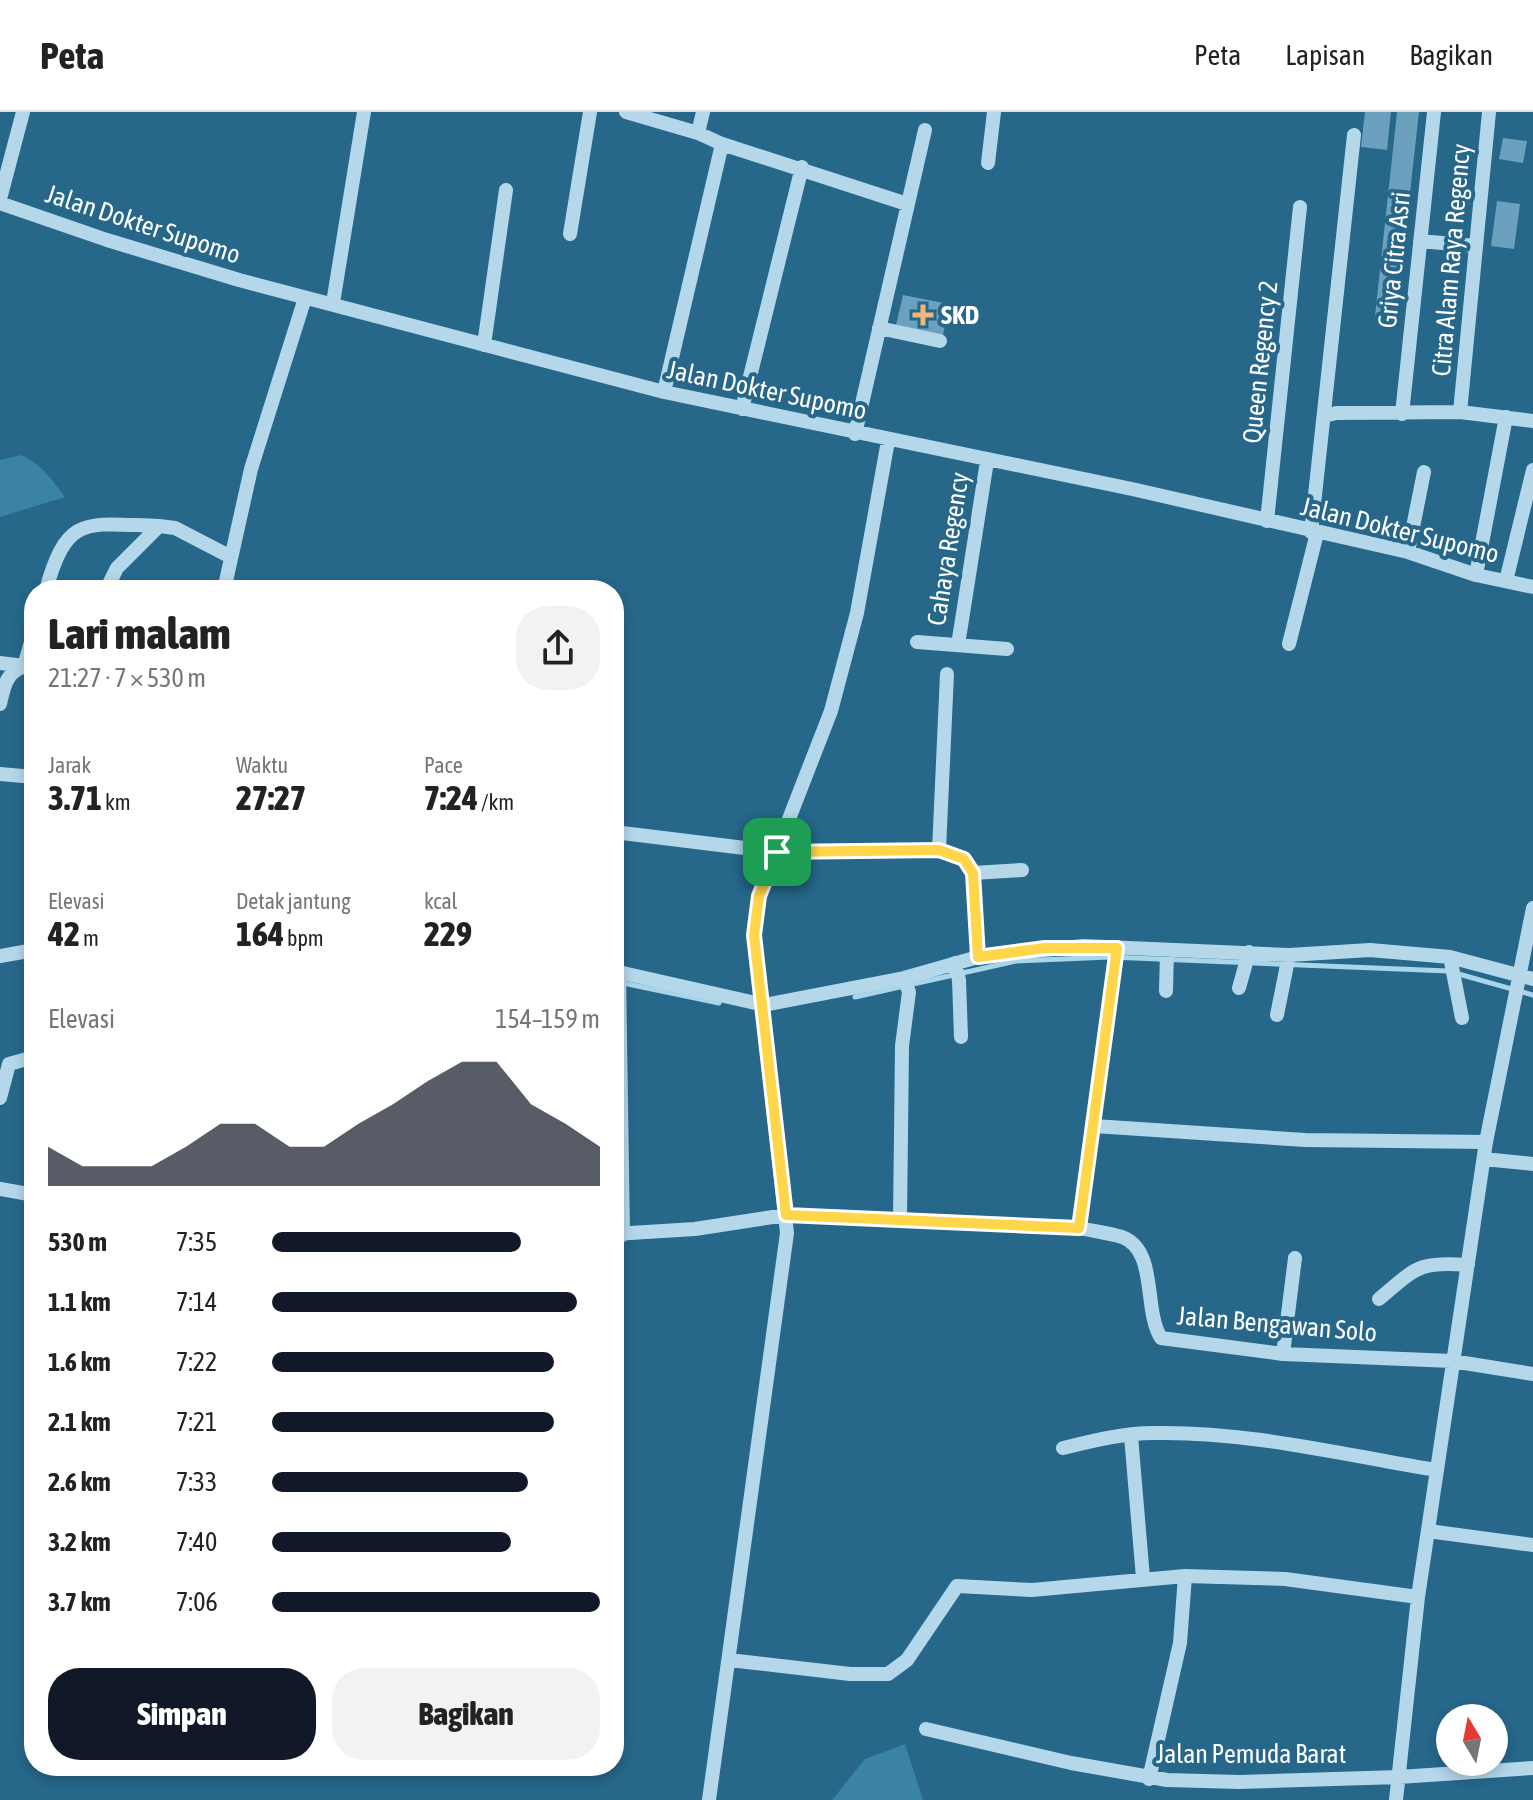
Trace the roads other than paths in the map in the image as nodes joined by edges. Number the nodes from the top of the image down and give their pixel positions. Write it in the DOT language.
graph roads {
  1 [pos="23,112"];
  2 [pos="364,112"];
  3 [pos="590,112"];
  4 [pos="626,112"];
  5 [pos="703,112"];
  6 [pos="994,112"];
  7 [pos="1434,112"];
  8 [pos="1489,112"];
  9 [pos="925,130"];
  10 [pos="698,133"];
  11 [pos="1354,135"];
  12 [pos="722,144"];
  13 [pos="988,163"];
  14 [pos="802,167"];
  15 [pos="506,190"];
  16 [pos="0,201"];
  17 [pos="907,204"];
  18 [pos="1300,207"];
  19 [pos="570,234"];
  20 [pos="1420,241"];
  21 [pos="1476,246"];
  22 [pos="305,298"];
  23 [pos="333,303"];
  24 [pos="879,328"];
  25 [pos="940,341"];
  26 [pos="484,345"];
  27 [pos="664,392"];
  28 [pos="742,409"];
  29 [pos="1460,412"];
  30 [pos="1402,414"];
  31 [pos="1324,416"];
  32 [pos="1506,417"];
  33 [pos="1533,421"];
  34 [pos="855,434"];
  35 [pos="888,441"];
  36 [pos="987,461"];
  37 [pos="1533,470"];
  38 [pos="1424,472"];
  39 [pos="1267,521"];
  40 [pos="159,526"];
  41 [pos="1314,532"];
  42 [pos="1408,552"];
  43 [pos="229,556"];
  44 [pos="1476,575"];
  45 [pos="50,580"];
  46 [pos="111,580"];
  47 [pos="225,580"];
  48 [pos="1506,581"];
  49 [pos="1533,587"];
  50 [pos="917,642"];
  51 [pos="1289,644"];
  52 [pos="958,645"];
  53 [pos="1007,649"];
  54 [pos="0,663"];
  55 [pos="24,665"];
  56 [pos="24,668"];
  57 [pos="947,674"];
  58 [pos="0,704"];
  59 [pos="0,774"];
  60 [pos="24,776"];
  61 [pos="624,833"];
  62 [pos="939,850"];
  63 [pos="777,852"];
  64 [pos="1022,870"];
  65 [pos="973,873"];
  66 [pos="1533,908"];
  67 [pos="24,952"];
  68 [pos="1116,955"];
  69 [pos="0,956"];
  70 [pos="978,957"];
  71 [pos="1167,957"];
  72 [pos="1248,960"];
  73 [pos="1287,964"];
  74 [pos="1451,965"];
  75 [pos="957,971"];
  76 [pos="624,977"];
  77 [pos="907,984"];
  78 [pos="1523,984"];
  79 [pos="1239,988"];
  80 [pos="1166,991"];
  81 [pos="764,1005"];
  82 [pos="1277,1015"];
  83 [pos="1462,1018"];
  84 [pos="961,1037"];
  85 [pos="5,1064"];
  86 [pos="0,1098"];
  87 [pos="1094,1126"];
  88 [pos="1486,1142"];
  89 [pos="1484,1159"];
  90 [pos="1533,1164"];
  91 [pos="0,1189"];
  92 [pos="24,1193"];
  93 [pos="786,1215"];
  94 [pos="900,1220"];
  95 [pos="1079,1228"];
  96 [pos="624,1234"];
  97 [pos="1295,1258"];
  98 [pos="1468,1265"];
  99 [pos="1379,1299"];
  100 [pos="1283,1354"];
  101 [pos="1452,1361"];
  102 [pos="1533,1374"];
  103 [pos="1131,1436"];
  104 [pos="1063,1448"];
  105 [pos="1436,1470"];
  106 [pos="1428,1531"];
  107 [pos="1533,1545"];
  108 [pos="1185,1576"];
  109 [pos="1143,1578"];
  110 [pos="1418,1597"];
  111 [pos="729,1660"];
  112 [pos="926,1729"];
  113 [pos="1533,1768"];
  114 [pos="1399,1777"];
  115 [pos="1149,1779"];
  116 [pos="709,1800"];
  117 [pos="1396,1800"];
  1 -- 16 [label="street"];
  2 -- 23 [label="street"];
  3 -- 19 [label="street"];
  4 -- 10 [label="street"];
  5 -- 10 [label="street"];
  6 -- 13 [label="street"];
  7 -- 20 [label="street, Griya Citra Asri"];
  8 -- 21 [label="street, Citra Alam Raya Regency"];
  9 -- 17 [label="street"];
  10 -- 12 [label="street"];
  11 -- 31 [label="street"];
  12 -- 14 [label="street"];
  12 -- 27 [label="street"];
  14 -- 17 [label="street"];
  14 -- 28 [label="street"];
  15 -- 26 [label="street"];
  16 -- 22 [label="street, Jalan Dokter Supomo"];
  17 -- 24 [label="street"];
  18 -- 39 [label="street, Queen Regency 2"];
  20 -- 21 [label="street"];
  20 -- 30 [label="street, Griya Citra Asri"];
  21 -- 29 [label="street, Citra Alam Raya Regency"];
  22 -- 23 [label="street, Jalan Dokter Supomo"];
  22 -- 43 [label="street"];
  23 -- 26 [label="street, Jalan Dokter Supomo"];
  24 -- 25 [label="street"];
  24 -- 34 [label="street"];
  26 -- 27 [label="street, Jalan Dokter Supomo"];
  27 -- 28 [label="street, Jalan Dokter Supomo"];
  28 -- 34 [label="street, Jalan Dokter Supomo"];
  29 -- 30 [label="street"];
  29 -- 32 [label="street"];
  30 -- 31 [label="street"];
  31 -- 41 [label="street"];
  32 -- 33 [label="street"];
  32 -- 44 [label="street"];
  34 -- 35 [label="street, Jalan Dokter Supomo"];
  35 -- 36 [label="street, Jalan Dokter Supomo"];
  35 -- 63 [label="street"];
  36 -- 39 [label="street, Jalan Dokter Supomo"];
  36 -- 52 [label="street, Cahaya Regency"];
  37 -- 48 [label="street"];
  38 -- 42 [label="street"];
  39 -- 41 [label="street, Jalan Dokter Supomo"];
  40 -- 43 [label="street"];
  40 -- 45 [label="street"];
  40 -- 46 [label="street"];
  41 -- 42 [label="street, Jalan Dokter Supomo"];
  41 -- 51 [label="street"];
  42 -- 44 [label="street, Jalan Dokter Supomo"];
  43 -- 47 [label="street"];
  44 -- 48 [label="street, Jalan Dokter Supomo"];
  48 -- 49 [label="street, Jalan Dokter Supomo"];
  50 -- 52 [label="street, Cahaya Regency"];
  52 -- 53 [label="street, Cahaya Regency"];
  54 -- 55 [label="street"];
  56 -- 58 [label="street"];
  57 -- 62 [label="street"];
  59 -- 60 [label="street"];
  61 -- 63 [label="street"];
  62 -- 63 [label="street"];
  62 -- 65 [label="street"];
  63 -- 81 [label="street"];
  64 -- 65 [label="street"];
  65 -- 70 [label="street"];
  66 -- 78 [label="street"];
  67 -- 69 [label="street"];
  68 -- 70 [label="street"];
  68 -- 71 [label="street"];
  68 -- 87 [label="street"];
  70 -- 75 [label="street"];
  71 -- 72 [label="street"];
  71 -- 80 [label="street"];
  72 -- 73 [label="street"];
  72 -- 79 [label="street"];
  73 -- 74 [label="street"];
  73 -- 82 [label="street"];
  74 -- 78 [label="street"];
  74 -- 83 [label="street"];
  75 -- 77 [label="street"];
  75 -- 84 [label="street"];
  76 -- 81 [label="street"];
  77 -- 81 [label="street"];
  77 -- 94 [label="street"];
  78 -- 88 [label="street"];
  81 -- 93 [label="street"];
  85 -- 86 [label="street"];
  87 -- 88 [label="street"];
  87 -- 95 [label="street"];
  88 -- 89 [label="street"];
  89 -- 90 [label="street"];
  89 -- 98 [label="street"];
  91 -- 92 [label="street"];
  93 -- 94 [label="street, Jalan Bengawan Solo"];
  93 -- 96 [label="street, Jalan Bengawan Solo"];
  93 -- 111 [label="street"];
  94 -- 95 [label="street, Jalan Bengawan Solo"];
  95 -- 100 [label="street, Jalan Bengawan Solo"];
  97 -- 100 [label="street"];
  98 -- 99 [label="street"];
  98 -- 101 [label="street"];
  100 -- 101 [label="street, Jalan Bengawan Solo"];
  101 -- 102 [label="street, Jalan Bengawan Solo"];
  101 -- 105 [label="street"];
  103 -- 104 [label="street"];
  103 -- 105 [label="street"];
  103 -- 109 [label="street"];
  105 -- 106 [label="street"];
  106 -- 107 [label="street"];
  106 -- 110 [label="street"];
  108 -- 109 [label="street"];
  108 -- 110 [label="street"];
  108 -- 115 [label="street"];
  109 -- 111 [label="street"];
  110 -- 114 [label="street"];
  111 -- 116 [label="street"];
  112 -- 115 [label="street, Jalan Pemuda Barat"];
  113 -- 114 [label="street, Jalan Pemuda Barat"];
  114 -- 115 [label="street, Jalan Pemuda Barat"];
  114 -- 117 [label="street"];
}
